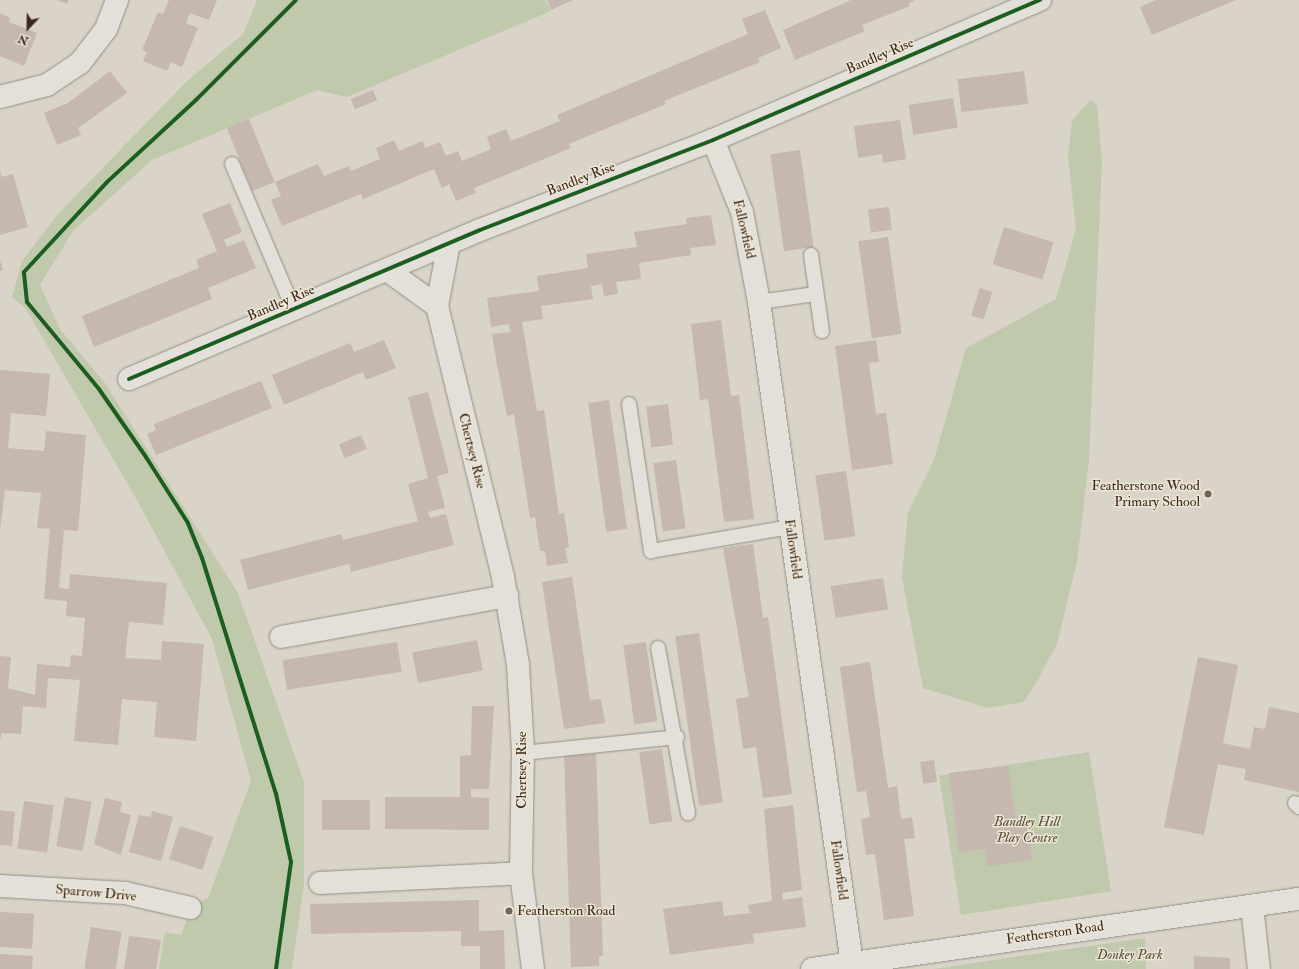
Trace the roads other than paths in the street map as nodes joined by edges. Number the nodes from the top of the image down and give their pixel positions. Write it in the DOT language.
graph roads {
  1 [pos="117,0"];
  2 [pos="1040,0"];
  3 [pos="0,97"];
  4 [pos="713,140"];
  5 [pos="232,164"];
  6 [pos="449,243"];
  7 [pos="811,255"];
  8 [pos="387,270"];
  9 [pos="815,294"];
  10 [pos="760,302"];
  11 [pos="437,306"];
  12 [pos="294,310"];
  13 [pos="822,331"];
  14 [pos="129,379"];
  15 [pos="629,404"];
  16 [pos="790,527"];
  17 [pos="507,596"];
  18 [pos="281,637"];
  19 [pos="658,648"];
  20 [pos="677,737"];
  21 [pos="523,753"];
  22 [pos="688,813"];
  23 [pos="521,873"];
  24 [pos="320,883"];
  25 [pos="0,886"];
  26 [pos="1299,899"];
  27 [pos="1252,906"];
  28 [pos="190,908"];
  29 [pos="852,964"];
  30 [pos="533,969"];
  31 [pos="812,969"];
  32 [pos="1259,969"];
  1 -- 3 [label="street"];
  2 -- 4 [label="street, Bandley Rise"];
  4 -- 6 [label="street, Bandley Rise"];
  4 -- 10 [label="street, Fallowfield"];
  5 -- 12 [label="lane"];
  6 -- 8 [label="street, Bandley Rise"];
  6 -- 11 [label="street, Chertsey Rise"];
  7 -- 9 [label="lane"];
  8 -- 11 [label="street"];
  8 -- 12 [label="street, Bandley Rise"];
  9 -- 10 [label="lane"];
  9 -- 13 [label="lane"];
  10 -- 16 [label="street, Fallowfield"];
  11 -- 17 [label="street, Chertsey Rise"];
  12 -- 14 [label="street, Bandley Rise"];
  15 -- 16 [label="lane"];
  16 -- 29 [label="street, Fallowfield"];
  17 -- 18 [label="street"];
  17 -- 21 [label="street, Chertsey Rise"];
  19 -- 20 [label="lane"];
  20 -- 21 [label="lane"];
  20 -- 22 [label="lane"];
  21 -- 23 [label="street, Chertsey Rise"];
  23 -- 24 [label="street"];
  23 -- 30 [label="street, Chertsey Rise"];
  25 -- 28 [label="street, Sparrow Drive"];
  26 -- 27 [label="street, Featherston Road"];
  27 -- 29 [label="street, Featherston Road"];
  27 -- 32 [label="street"];
  29 -- 31 [label="street, Featherston Road"];
}
